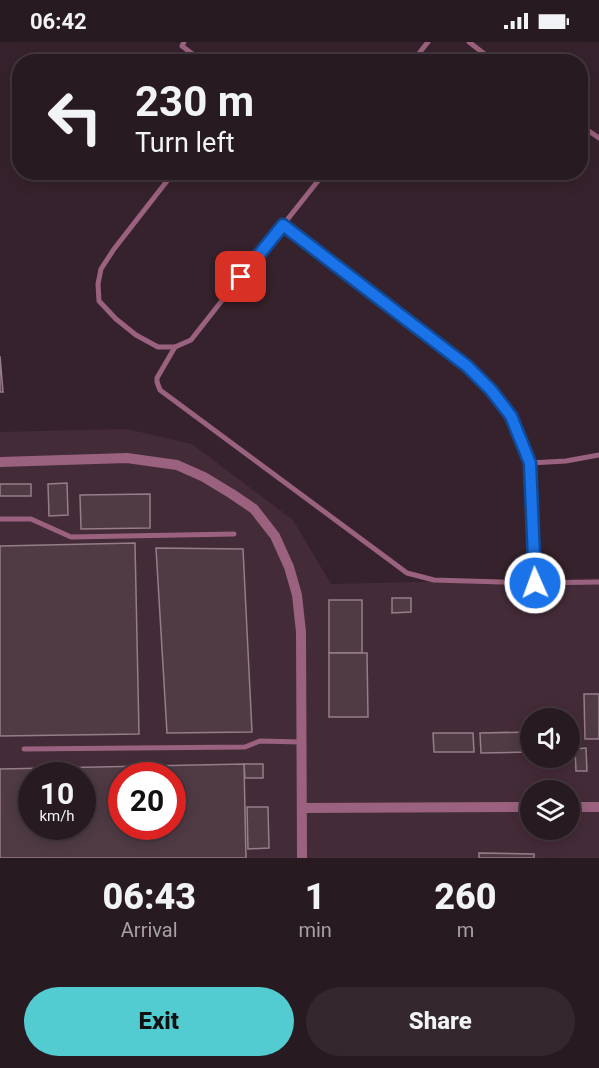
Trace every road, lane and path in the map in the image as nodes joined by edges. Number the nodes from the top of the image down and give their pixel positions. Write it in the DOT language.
graph roads {
  1 [pos="184,42"];
  2 [pos="428,42"];
  3 [pos="469,42"];
  4 [pos="192,54"];
  5 [pos="418,54"];
  6 [pos="485,54"];
  7 [pos="168,180"];
  8 [pos="319,180"];
  9 [pos="283,225"];
  10 [pos="175,347"];
  11 [pos="599,455"];
  12 [pos="0,462"];
  13 [pos="530,463"];
  14 [pos="0,519"];
  15 [pos="234,534"];
  16 [pos="599,582"];
  17 [pos="535,583"];
  18 [pos="302,742"];
  19 [pos="24,749"];
  20 [pos="520,807"];
  21 [pos="580,807"];
  22 [pos="599,807"];
  23 [pos="302,808"];
  24 [pos="302,858"];
  1 -- 4 [label="lane"];
  2 -- 5 [label="lane"];
  3 -- 6 [label="lane"];
  7 -- 10 [label="lane"];
  8 -- 9 [label="lane"];
  9 -- 10 [label="lane"];
  9 -- 13 [label="lane"];
  10 -- 17 [label="lane"];
  11 -- 13 [label="lane"];
  12 -- 18 [label="street"];
  13 -- 17 [label="lane"];
  14 -- 15 [label="lane"];
  16 -- 17 [label="lane"];
  18 -- 19 [label="lane"];
  18 -- 23 [label="street"];
  20 -- 23 [label="street"];
  21 -- 22 [label="street"];
  23 -- 24 [label="street"];
}
